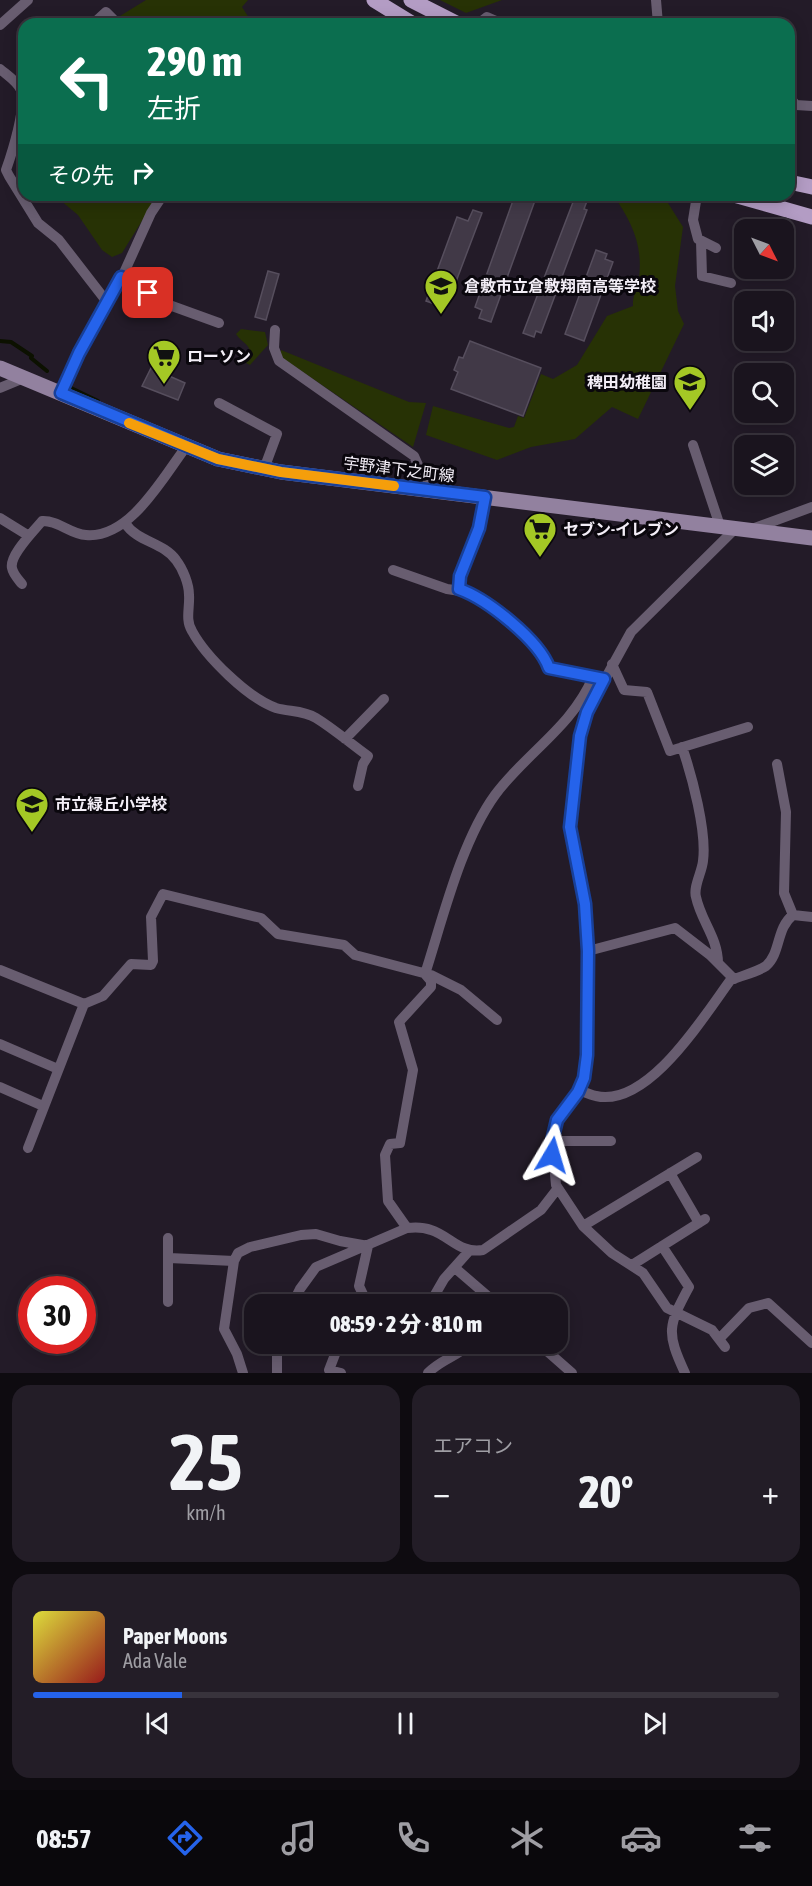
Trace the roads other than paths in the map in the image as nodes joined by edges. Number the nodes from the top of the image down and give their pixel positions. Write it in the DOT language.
graph roads {
  1 [pos="28,0"];
  2 [pos="374,0"];
  3 [pos="411,0"];
  4 [pos="656,0"];
  5 [pos="100,18"];
  6 [pos="112,18"];
  7 [pos="403,18"];
  8 [pos="446,18"];
  9 [pos="658,18"];
  10 [pos="0,25"];
  11 [pos="0,69"];
  12 [pos="18,85"];
  13 [pos="795,104"];
  14 [pos="812,106"];
  15 [pos="18,130"];
  16 [pos="18,149"];
  17 [pos="10,158"];
  18 [pos="795,183"];
  19 [pos="812,187"];
  20 [pos="18,190"];
  21 [pos="25,201"];
  22 [pos="159,201"];
  23 [pos="696,201"];
  24 [pos="755,201"];
  25 [pos="812,217"];
  26 [pos="701,241"];
  27 [pos="716,248"];
  28 [pos="121,277"];
  29 [pos="731,283"];
  30 [pos="107,302"];
  31 [pos="219,323"];
  32 [pos="275,330"];
  33 [pos="0,368"];
  34 [pos="24,378"];
  35 [pos="0,388"];
  36 [pos="61,393"];
  37 [pos="219,403"];
  38 [pos="693,445"];
  39 [pos="186,447"];
  40 [pos="264,469"];
  41 [pos="429,490"];
  42 [pos="485,497"];
  43 [pos="812,507"];
  44 [pos="0,519"];
  45 [pos="125,523"];
  46 [pos="720,526"];
  47 [pos="742,529"];
  48 [pos="29,536"];
  49 [pos="812,538"];
  50 [pos="393,570"];
  51 [pos="22,584"];
  52 [pos="459,589"];
  53 [pos="612,664"];
  54 [pos="599,678"];
  55 [pos="384,699"];
  56 [pos="748,727"];
  57 [pos="345,739"];
  58 [pos="682,747"];
  59 [pos="777,764"];
  60 [pos="358,786"];
  61 [pos="793,915"];
  62 [pos="812,917"];
  63 [pos="588,951"];
  64 [pos="718,963"];
  65 [pos="0,970"];
  66 [pos="425,974"];
  67 [pos="732,978"];
  68 [pos="84,1004"];
  69 [pos="497,1020"];
  70 [pos="0,1044"];
  71 [pos="58,1069"];
  72 [pos="0,1088"];
  73 [pos="579,1090"];
  74 [pos="43,1106"];
  75 [pos="552,1141"];
  76 [pos="612,1141"];
  77 [pos="28,1148"];
  78 [pos="697,1157"];
  79 [pos="670,1173"];
  80 [pos="558,1188"];
  81 [pos="583,1226"];
  82 [pos="407,1228"];
  83 [pos="168,1239"];
  84 [pos="368,1246"];
  85 [pos="662,1246"];
  86 [pos="469,1251"];
  87 [pos="169,1258"];
  88 [pos="234,1261"];
  89 [pos="632,1265"];
  90 [pos="455,1268"];
  91 [pos="298,1294"];
  92 [pos="363,1294"];
  93 [pos="435,1294"];
  94 [pos="485,1294"];
  95 [pos="168,1302"];
  96 [pos="675,1313"];
  97 [pos="812,1343"];
  98 [pos="277,1354"];
  99 [pos="335,1354"];
  100 [pos="457,1354"];
  101 [pos="550,1354"];
  102 [pos="243,1373"];
  103 [pos="277,1373"];
  104 [pos="341,1373"];
  105 [pos="428,1373"];
  106 [pos="572,1373"];
  107 [pos="685,1373"];
  1 -- 10 [label="street"];
  2 -- 7 [label="main road"];
  3 -- 8 [label="main road"];
  4 -- 9 [label="street"];
  5 -- 6 [label="street"];
  11 -- 12 [label="street"];
  13 -- 14 [label="street"];
  15 -- 17 [label="street"];
  16 -- 17 [label="street"];
  17 -- 20 [label="street"];
  18 -- 19 [label="main road"];
  21 -- 30 [label="street"];
  22 -- 28 [label="street"];
  23 -- 26 [label="street"];
  24 -- 25 [label="main road"];
  26 -- 27 [label="street"];
  26 -- 29 [label="street"];
  28 -- 30 [label="street"];
  28 -- 31 [label="street"];
  30 -- 36 [label="street"];
  32 -- 41 [label="street"];
  33 -- 34 [label="main road, 宇野津下之町線"];
  34 -- 35 [label="street"];
  34 -- 36 [label="main road, 宇野津下之町線"];
  36 -- 39 [label="main road, 宇野津下之町線"];
  37 -- 40 [label="street"];
  38 -- 46 [label="street"];
  39 -- 40 [label="main road, 宇野津下之町線"];
  39 -- 45 [label="street"];
  40 -- 41 [label="main road, 宇野津下之町線"];
  41 -- 42 [label="main road, 宇野津下之町線"];
  42 -- 46 [label="main road, 宇野津下之町線"];
  42 -- 52 [label="street"];
  43 -- 47 [label="street"];
  44 -- 48 [label="street"];
  45 -- 48 [label="street"];
  45 -- 57 [label="street"];
  46 -- 47 [label="main road, 宇野津下之町線"];
  47 -- 49 [label="main road, 宇野津下之町線"];
  47 -- 53 [label="street"];
  48 -- 51 [label="street"];
  50 -- 52 [label="street"];
  52 -- 54 [label="street"];
  53 -- 54 [label="street"];
  53 -- 58 [label="street"];
  54 -- 63 [label="street"];
  54 -- 66 [label="street"];
  55 -- 57 [label="street"];
  56 -- 58 [label="street"];
  57 -- 60 [label="street"];
  58 -- 64 [label="street"];
  59 -- 61 [label="street"];
  61 -- 62 [label="street"];
  61 -- 67 [label="street"];
  63 -- 64 [label="street"];
  63 -- 73 [label="street"];
  64 -- 67 [label="street"];
  65 -- 68 [label="street"];
  66 -- 68 [label="street"];
  66 -- 69 [label="street"];
  66 -- 82 [label="street"];
  67 -- 73 [label="street"];
  68 -- 71 [label="street"];
  70 -- 71 [label="street"];
  71 -- 74 [label="street"];
  72 -- 74 [label="street"];
  73 -- 75 [label="street"];
  74 -- 77 [label="street"];
  75 -- 76 [label="street"];
  75 -- 80 [label="street"];
  78 -- 79 [label="street"];
  79 -- 81 [label="street"];
  79 -- 85 [label="street"];
  80 -- 81 [label="street"];
  80 -- 86 [label="street"];
  81 -- 89 [label="street"];
  82 -- 84 [label="street"];
  82 -- 86 [label="street"];
  83 -- 87 [label="street"];
  84 -- 88 [label="street"];
  84 -- 91 [label="street"];
  84 -- 92 [label="street"];
  85 -- 89 [label="street"];
  85 -- 96 [label="street"];
  86 -- 90 [label="street"];
  87 -- 88 [label="street"];
  87 -- 95 [label="street"];
  88 -- 102 [label="street"];
  89 -- 96 [label="street"];
  90 -- 93 [label="street"];
  90 -- 94 [label="street"];
  96 -- 97 [label="street"];
  96 -- 107 [label="street"];
  98 -- 103 [label="street"];
  99 -- 104 [label="street"];
  100 -- 105 [label="street"];
  101 -- 106 [label="street"];
}
